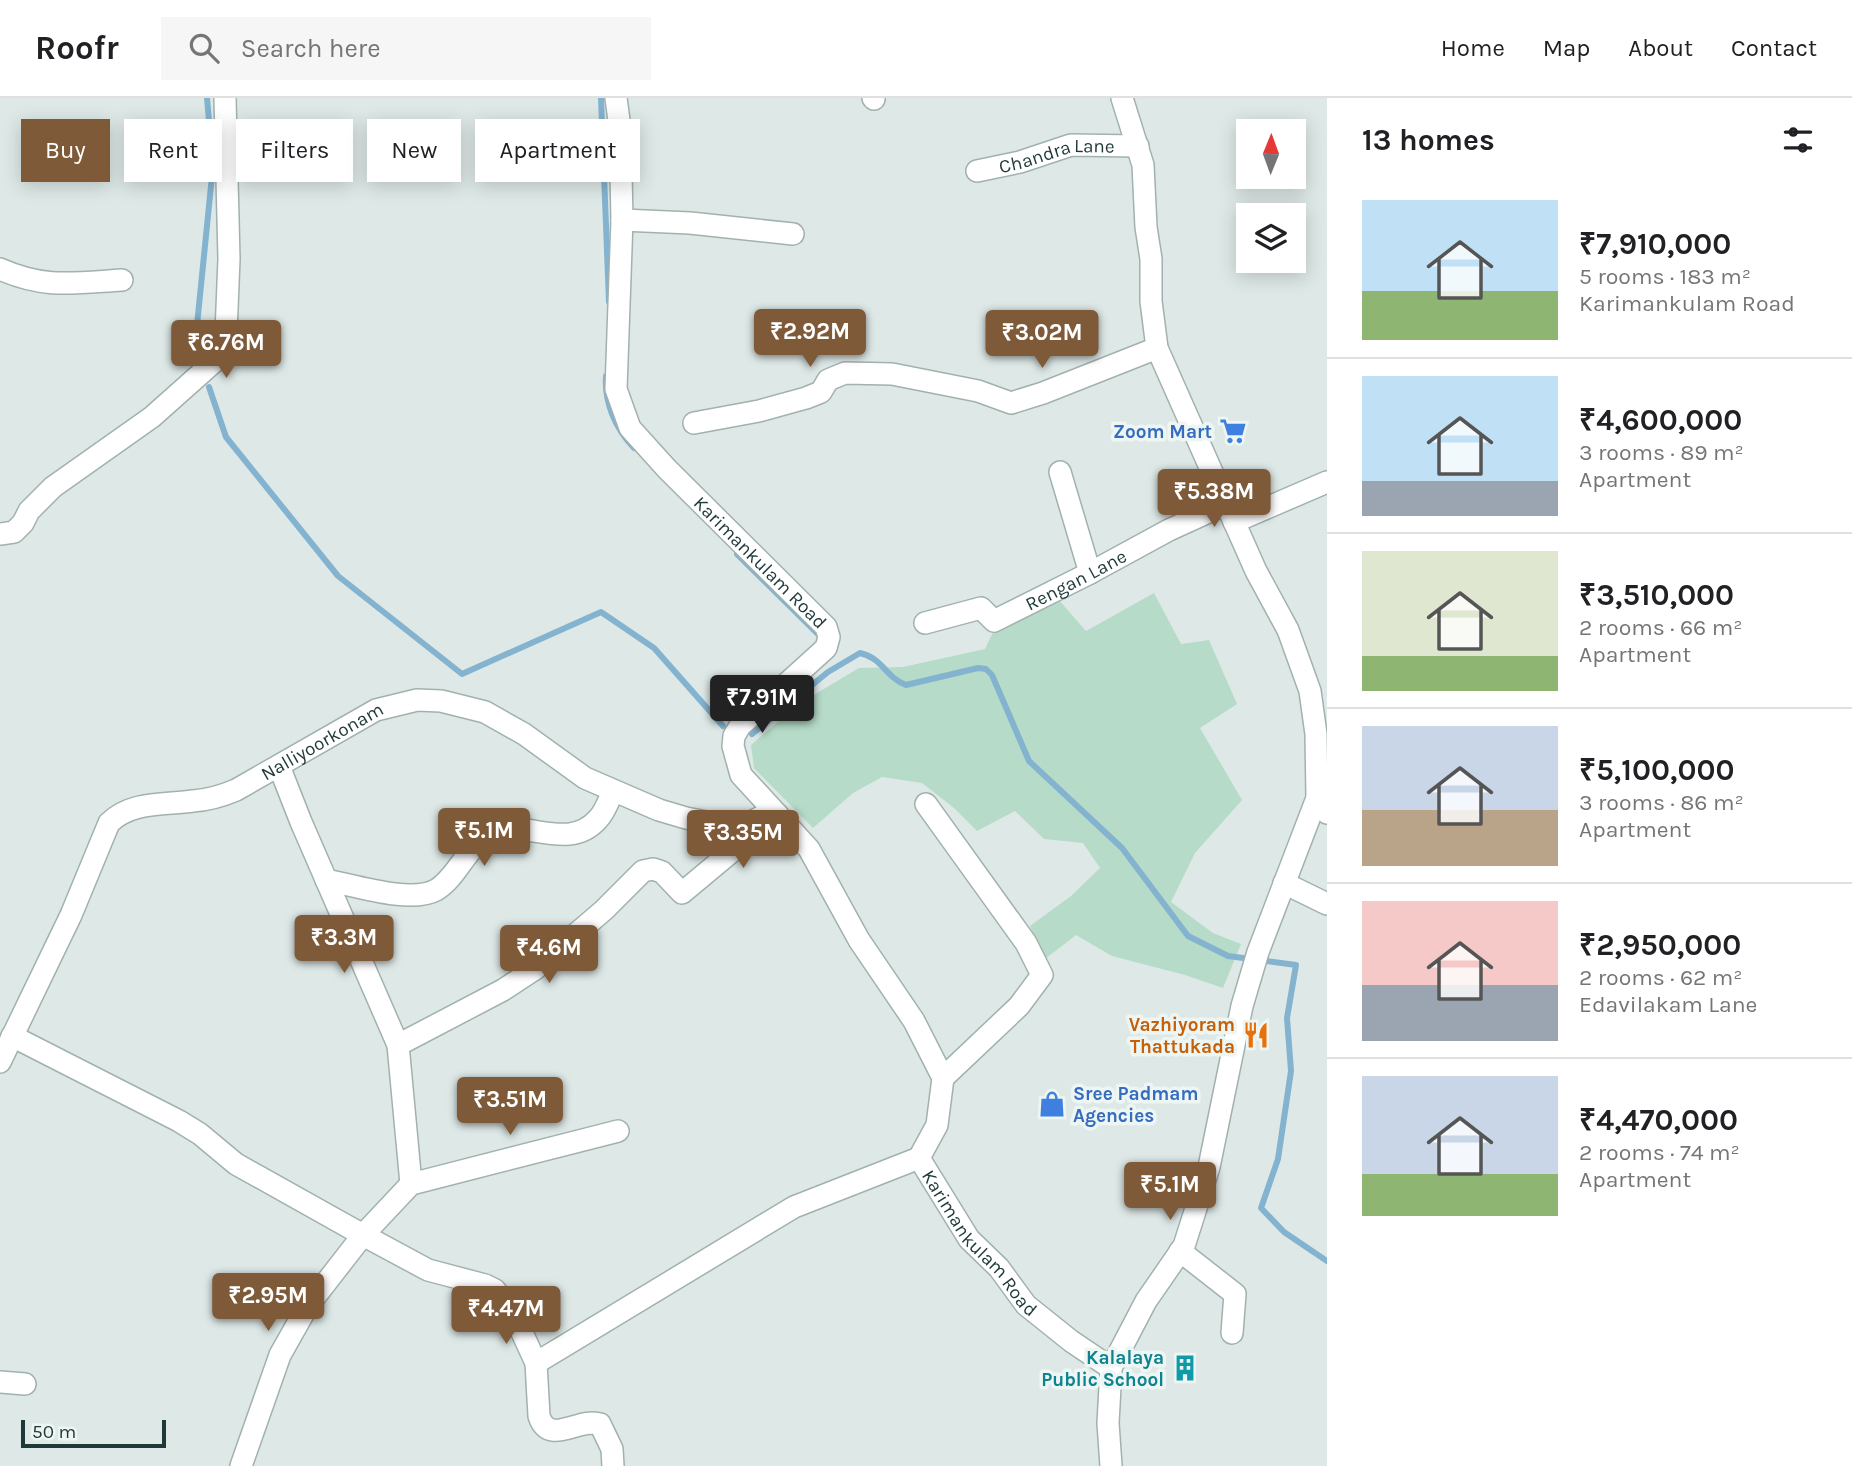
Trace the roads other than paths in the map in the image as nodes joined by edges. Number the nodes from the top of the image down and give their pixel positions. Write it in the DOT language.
graph roads {
  1 [pos="225,98"];
  2 [pos="616,98"];
  3 [pos="1122,98"];
  4 [pos="1138,146"];
  5 [pos="977,171"];
  6 [pos="622,220"];
  7 [pos="793,234"];
  8 [pos="0,269"];
  9 [pos="122,280"];
  10 [pos="1157,348"];
  11 [pos="694,423"];
  12 [pos="1060,472"];
  13 [pos="1327,482"];
  14 [pos="1230,513"];
  15 [pos="0,534"];
  16 [pos="1090,573"];
  17 [pos="925,623"];
  18 [pos="279,766"];
  19 [pos="613,791"];
  20 [pos="1322,795"];
  21 [pos="926,804"];
  22 [pos="777,814"];
  23 [pos="326,880"];
  24 [pos="1284,883"];
  25 [pos="1327,904"];
  26 [pos="12,1036"];
  27 [pos="398,1045"];
  28 [pos="0,1062"];
  29 [pos="943,1078"];
  30 [pos="618,1131"];
  31 [pos="919,1158"];
  32 [pos="411,1184"];
  33 [pos="363,1235"];
  34 [pos="1181,1251"];
  35 [pos="1232,1333"];
  36 [pos="536,1363"];
  37 [pos="1111,1368"];
  38 [pos="0,1382"];
  39 [pos="24,1384"];
  40 [pos="241,1466"];
  41 [pos="613,1466"];
  42 [pos="1111,1466"];
  1 -- 15 [label="street"];
  2 -- 6 [label="street, Karimankulam Road"];
  3 -- 4 [label="street"];
  4 -- 5 [label="street, Chandra Lane"];
  4 -- 10 [label="street"];
  6 -- 7 [label="street"];
  6 -- 22 [label="street, Karimankulam Road"];
  8 -- 9 [label="street"];
  10 -- 11 [label="street"];
  10 -- 14 [label="street"];
  12 -- 16 [label="street"];
  13 -- 14 [label="street, Rengan Lane"];
  14 -- 16 [label="street, Rengan Lane"];
  14 -- 20 [label="street"];
  16 -- 17 [label="street, Rengan Lane"];
  18 -- 19 [label="street, Nalliyoorkonam"];
  18 -- 23 [label="street"];
  18 -- 26 [label="street, Nalliyoorkonam"];
  19 -- 22 [label="street, Nalliyoorkonam"];
  19 -- 23 [label="street"];
  20 -- 24 [label="street"];
  21 -- 29 [label="street"];
  22 -- 27 [label="street"];
  22 -- 29 [label="street, Karimankulam Road"];
  23 -- 27 [label="street"];
  24 -- 25 [label="street"];
  24 -- 34 [label="street"];
  26 -- 28 [label="street, Nalliyoorkonam"];
  26 -- 33 [label="street"];
  27 -- 32 [label="street"];
  29 -- 31 [label="street, Karimankulam Road"];
  30 -- 32 [label="street"];
  31 -- 36 [label="street"];
  31 -- 37 [label="street, Karimankulam Road"];
  32 -- 33 [label="street"];
  33 -- 36 [label="street"];
  33 -- 40 [label="street"];
  34 -- 35 [label="street"];
  34 -- 37 [label="street"];
  36 -- 41 [label="street"];
  37 -- 42 [label="street"];
  38 -- 39 [label="street"];
}
